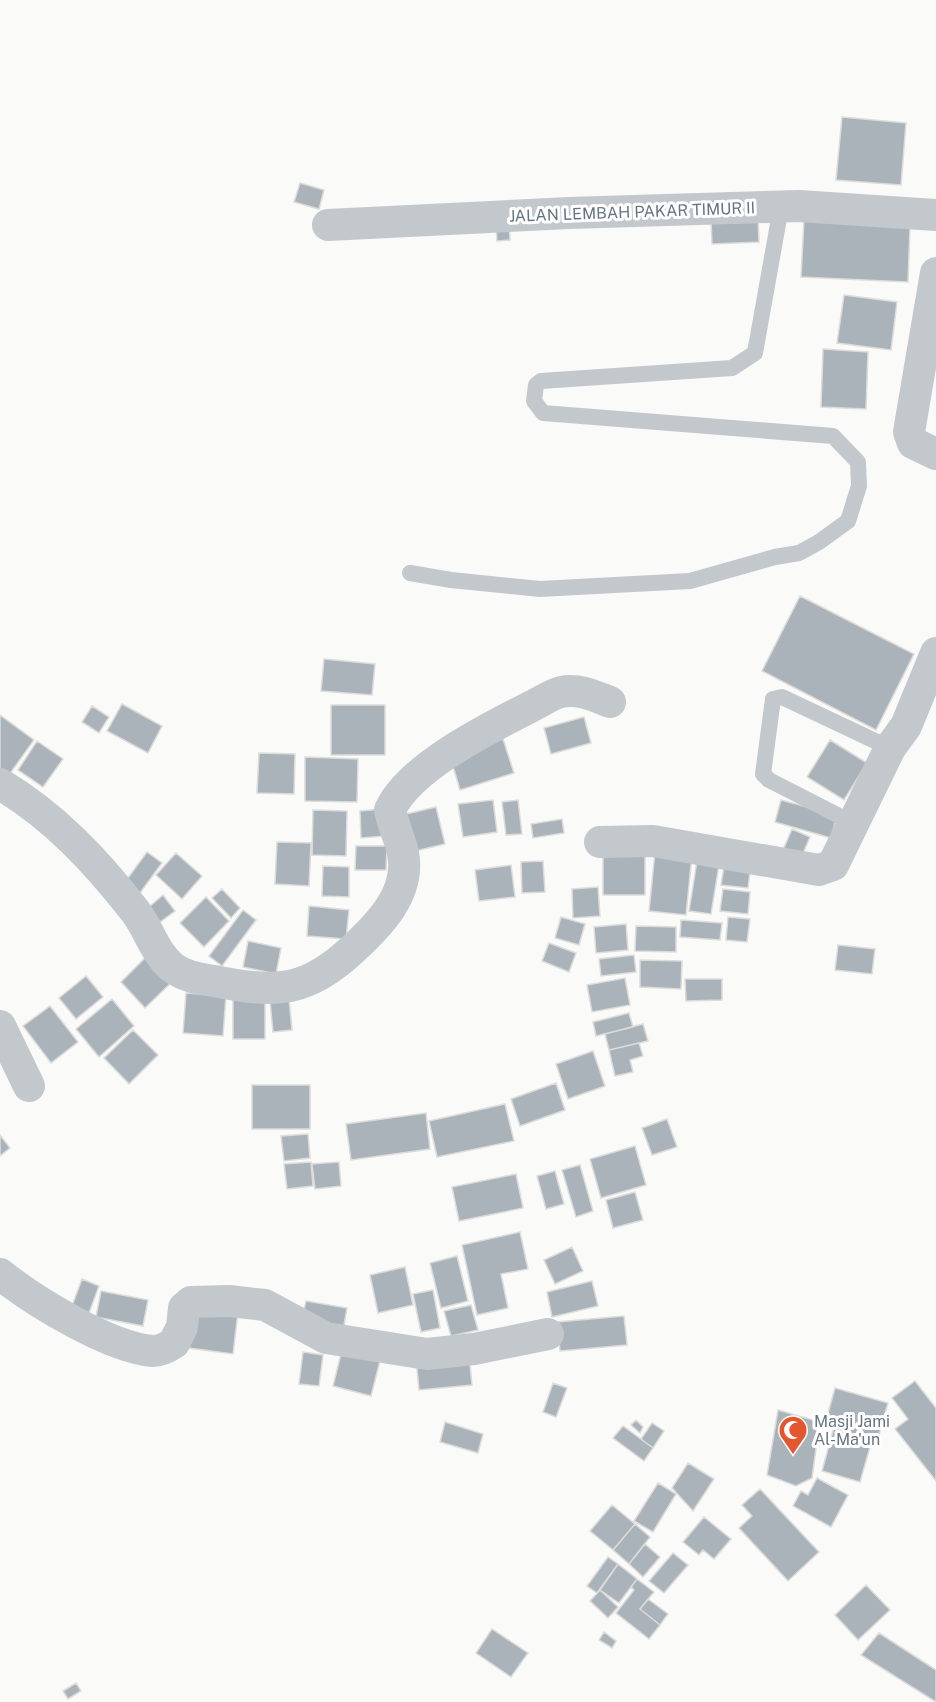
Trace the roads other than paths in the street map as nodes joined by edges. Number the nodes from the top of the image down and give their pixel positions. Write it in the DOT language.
graph roads {
  1 [pos="781,207"];
  2 [pos="936,214"];
  3 [pos="328,225"];
  4 [pos="936,273"];
  5 [pos="936,454"];
  6 [pos="410,573"];
  7 [pos="936,653"];
  8 [pos="610,702"];
  9 [pos="890,748"];
  10 [pos="0,784"];
  11 [pos="855,824"];
  12 [pos="600,842"];
  13 [pos="0,1026"];
  14 [pos="29,1086"];
  15 [pos="0,1274"];
  16 [pos="548,1334"];
  1 -- 2 [label="street, JALAN LEMBAH PAKAR TIMUR II"];
  1 -- 3 [label="street, JALAN LEMBAH PAKAR TIMUR II"];
  1 -- 6 [label="lane"];
  4 -- 5 [label="street"];
  7 -- 9 [label="street"];
  8 -- 10 [label="street"];
  9 -- 11 [label="street"];
  9 -- 11 [label="lane"];
  11 -- 12 [label="street"];
  13 -- 14 [label="street"];
  15 -- 16 [label="street"];
}
